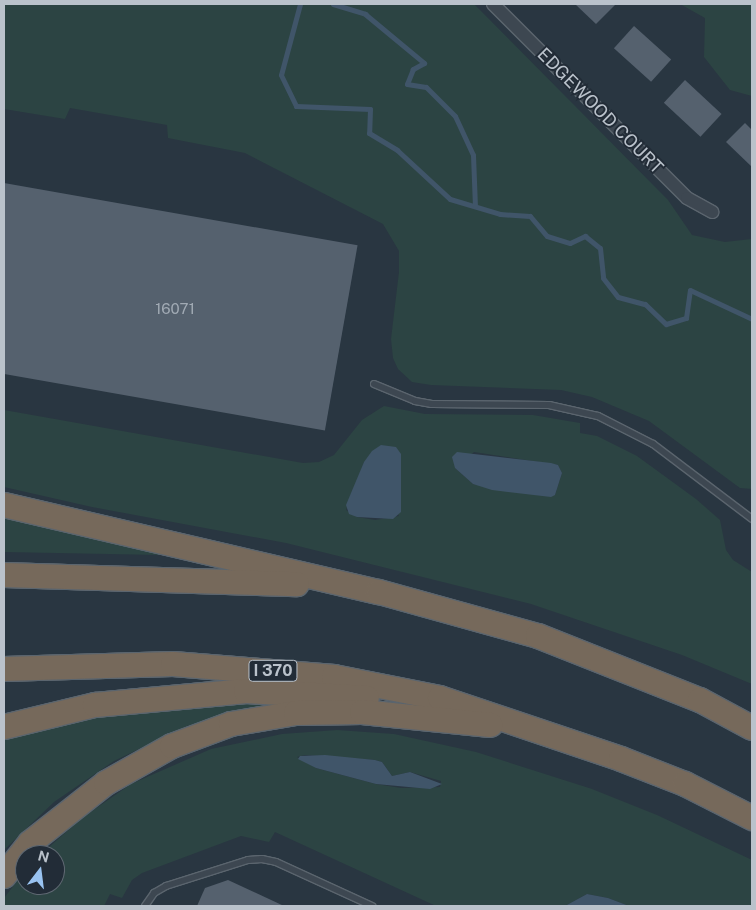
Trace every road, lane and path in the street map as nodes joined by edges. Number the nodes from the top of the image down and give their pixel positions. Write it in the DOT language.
graph roads {
  1 [pos="493,4"];
  2 [pos="712,212"];
  3 [pos="374,384"];
  4 [pos="4,505"];
  5 [pos="752,519"];
  6 [pos="4,575"];
  7 [pos="379,592"];
  8 [pos="4,669"];
  9 [pos="4,726"];
  10 [pos="752,728"];
  11 [pos="536,729"];
  12 [pos="752,818"];
  13 [pos="4,876"];
  14 [pos="145,906"];
  15 [pos="372,906"];
  1 -- 2 [label="street, EDGEWOOD COURT"];
  3 -- 5 [label="lane"];
  4 -- 7 [label="highway"];
  6 -- 7 [label="highway"];
  7 -- 10 [label="highway"];
  8 -- 11 [label="highway, I 370"];
  9 -- 11 [label="highway"];
  11 -- 12 [label="highway, I 370"];
  11 -- 13 [label="highway"];
  14 -- 15 [label="lane"];
}
